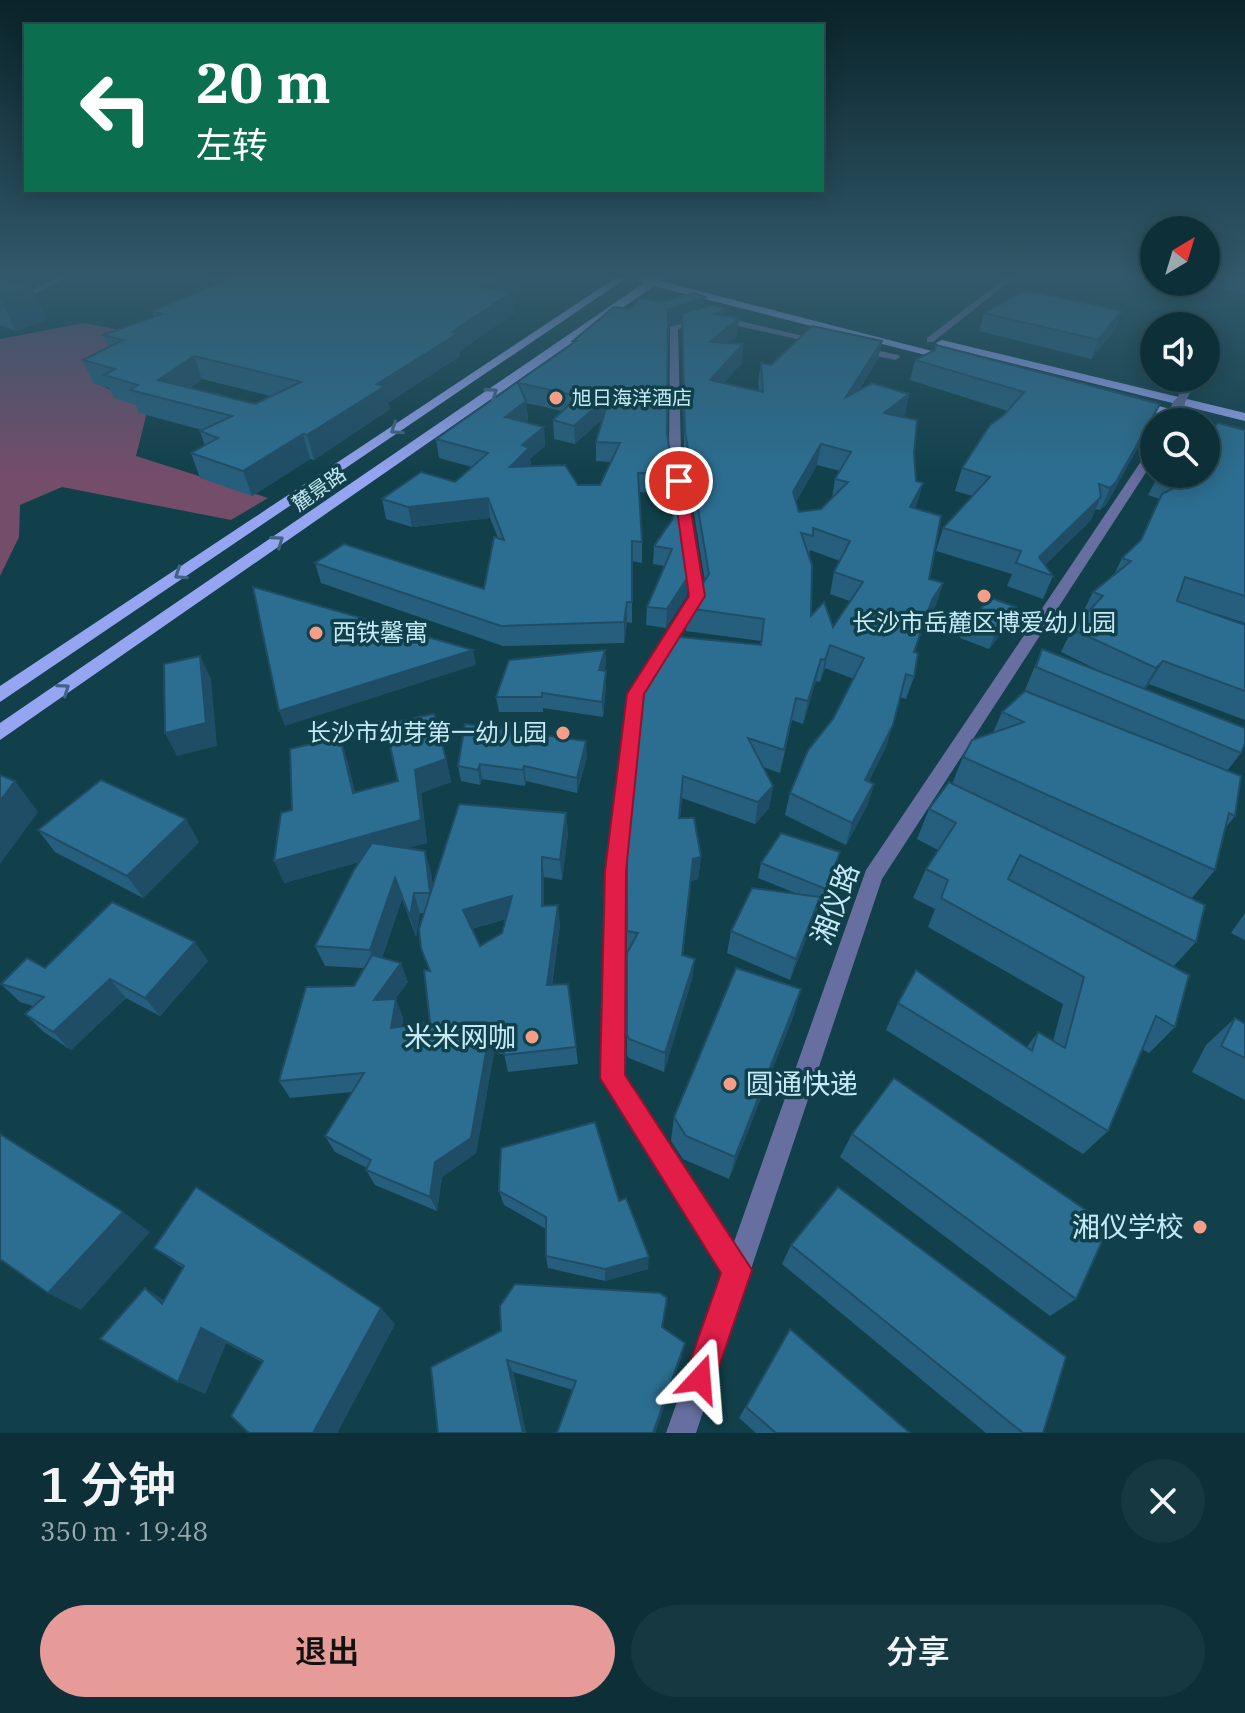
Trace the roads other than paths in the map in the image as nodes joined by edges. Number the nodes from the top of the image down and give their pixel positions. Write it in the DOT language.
graph roads {
  1 [pos="525,344"];
  2 [pos="562,344"];
  3 [pos="674,344"];
  4 [pos="835,344"];
  5 [pos="905,344"];
  6 [pos="949,344"];
  7 [pos="895,357"];
  8 [pos="1151,408"];
  9 [pos="1245,417"];
  10 [pos="1220,426"];
  11 [pos="1245,432"];
  12 [pos="1140,472"];
  13 [pos="0,695"];
  14 [pos="0,733"];
  15 [pos="737,1270"];
  16 [pos="681,1433"];
  1 -- 13 [label="main road, 麓景路, one-way"];
  14 -- 2 [label="main road, 麓景路, one-way"];
  3 -- 15 [label="street"];
  4 -- 7 [label="street"];
  5 -- 8 [label="main road"];
  6 -- 9 [label="main road"];
  10 -- 11 [label="main road"];
  12 -- 15 [label="street, 湘仪路"];
  15 -- 16 [label="street, 湘仪路"];
}
